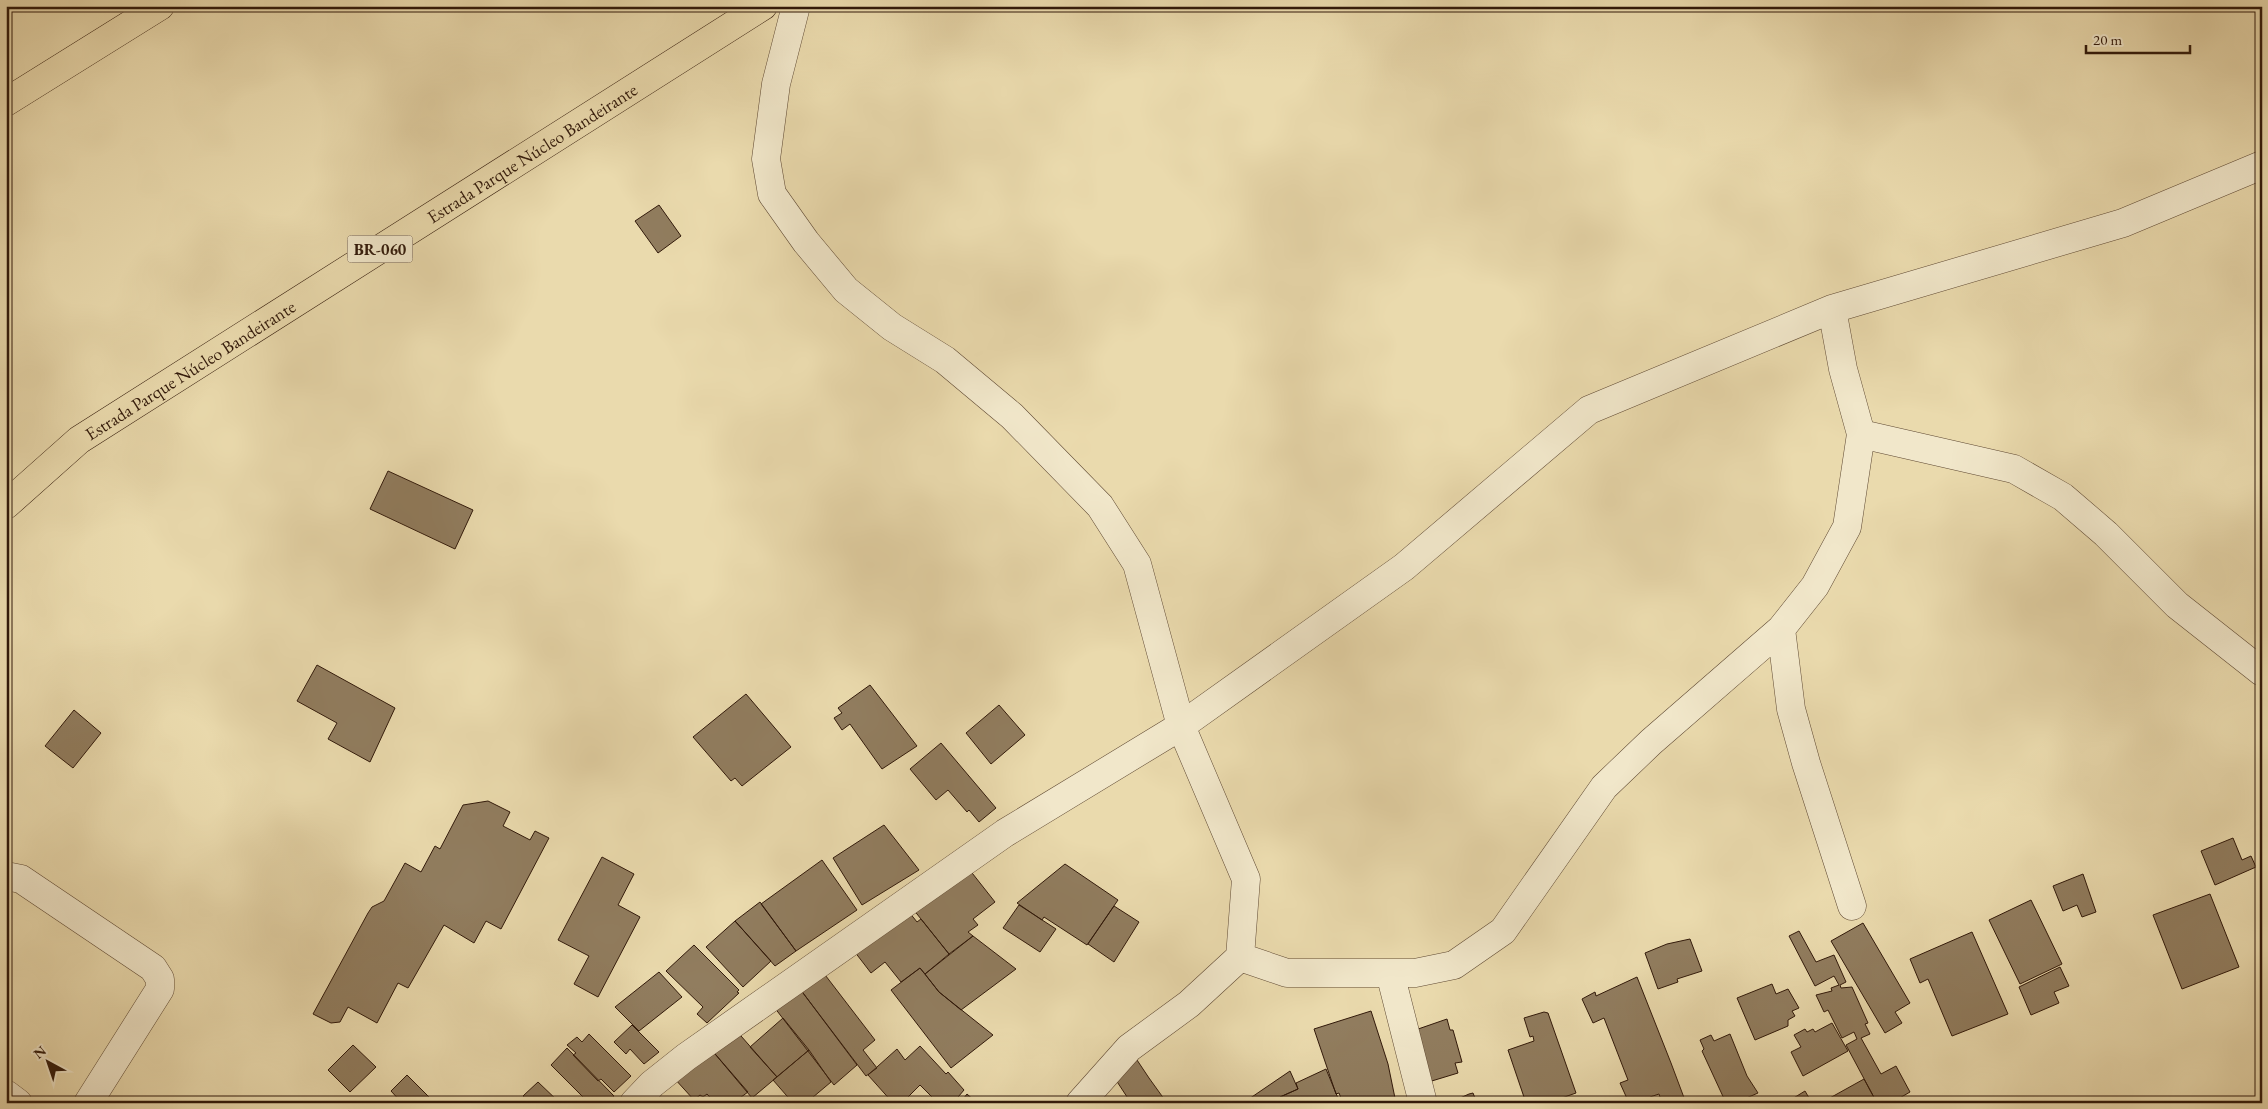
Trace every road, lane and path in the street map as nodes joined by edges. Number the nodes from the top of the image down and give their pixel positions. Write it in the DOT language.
graph roads {
  1 [pos="160,6"];
  2 [pos="763,6"];
  3 [pos="796,6"];
  4 [pos="6,102"];
  5 [pos="2262,165"];
  6 [pos="1832,310"];
  7 [pos="1861,434"];
  8 [pos="6,505"];
  9 [pos="1780,629"];
  10 [pos="2262,672"];
  11 [pos="1181,726"];
  12 [pos="6,876"];
  13 [pos="1852,906"];
  14 [pos="1240,957"];
  15 [pos="1390,973"];
  16 [pos="6,1094"];
  17 [pos="18,1103"];
  18 [pos="88,1103"];
  19 [pos="634,1103"];
  20 [pos="1080,1103"];
  21 [pos="1423,1103"];
  1 -- 4 [label="highway"];
  2 -- 8 [label="highway, Estrada Parque Núcleo Bandeirante / BR-060"];
  3 -- 11 [label="street"];
  5 -- 6 [label="street"];
  6 -- 7 [label="street"];
  6 -- 11 [label="street"];
  7 -- 9 [label="street"];
  7 -- 10 [label="street"];
  9 -- 13 [label="street"];
  9 -- 15 [label="street"];
  11 -- 14 [label="street"];
  11 -- 19 [label="street"];
  12 -- 18 [label="street"];
  14 -- 15 [label="street"];
  14 -- 20 [label="street"];
  15 -- 21 [label="street"];
  16 -- 17 [label="street"];
}
